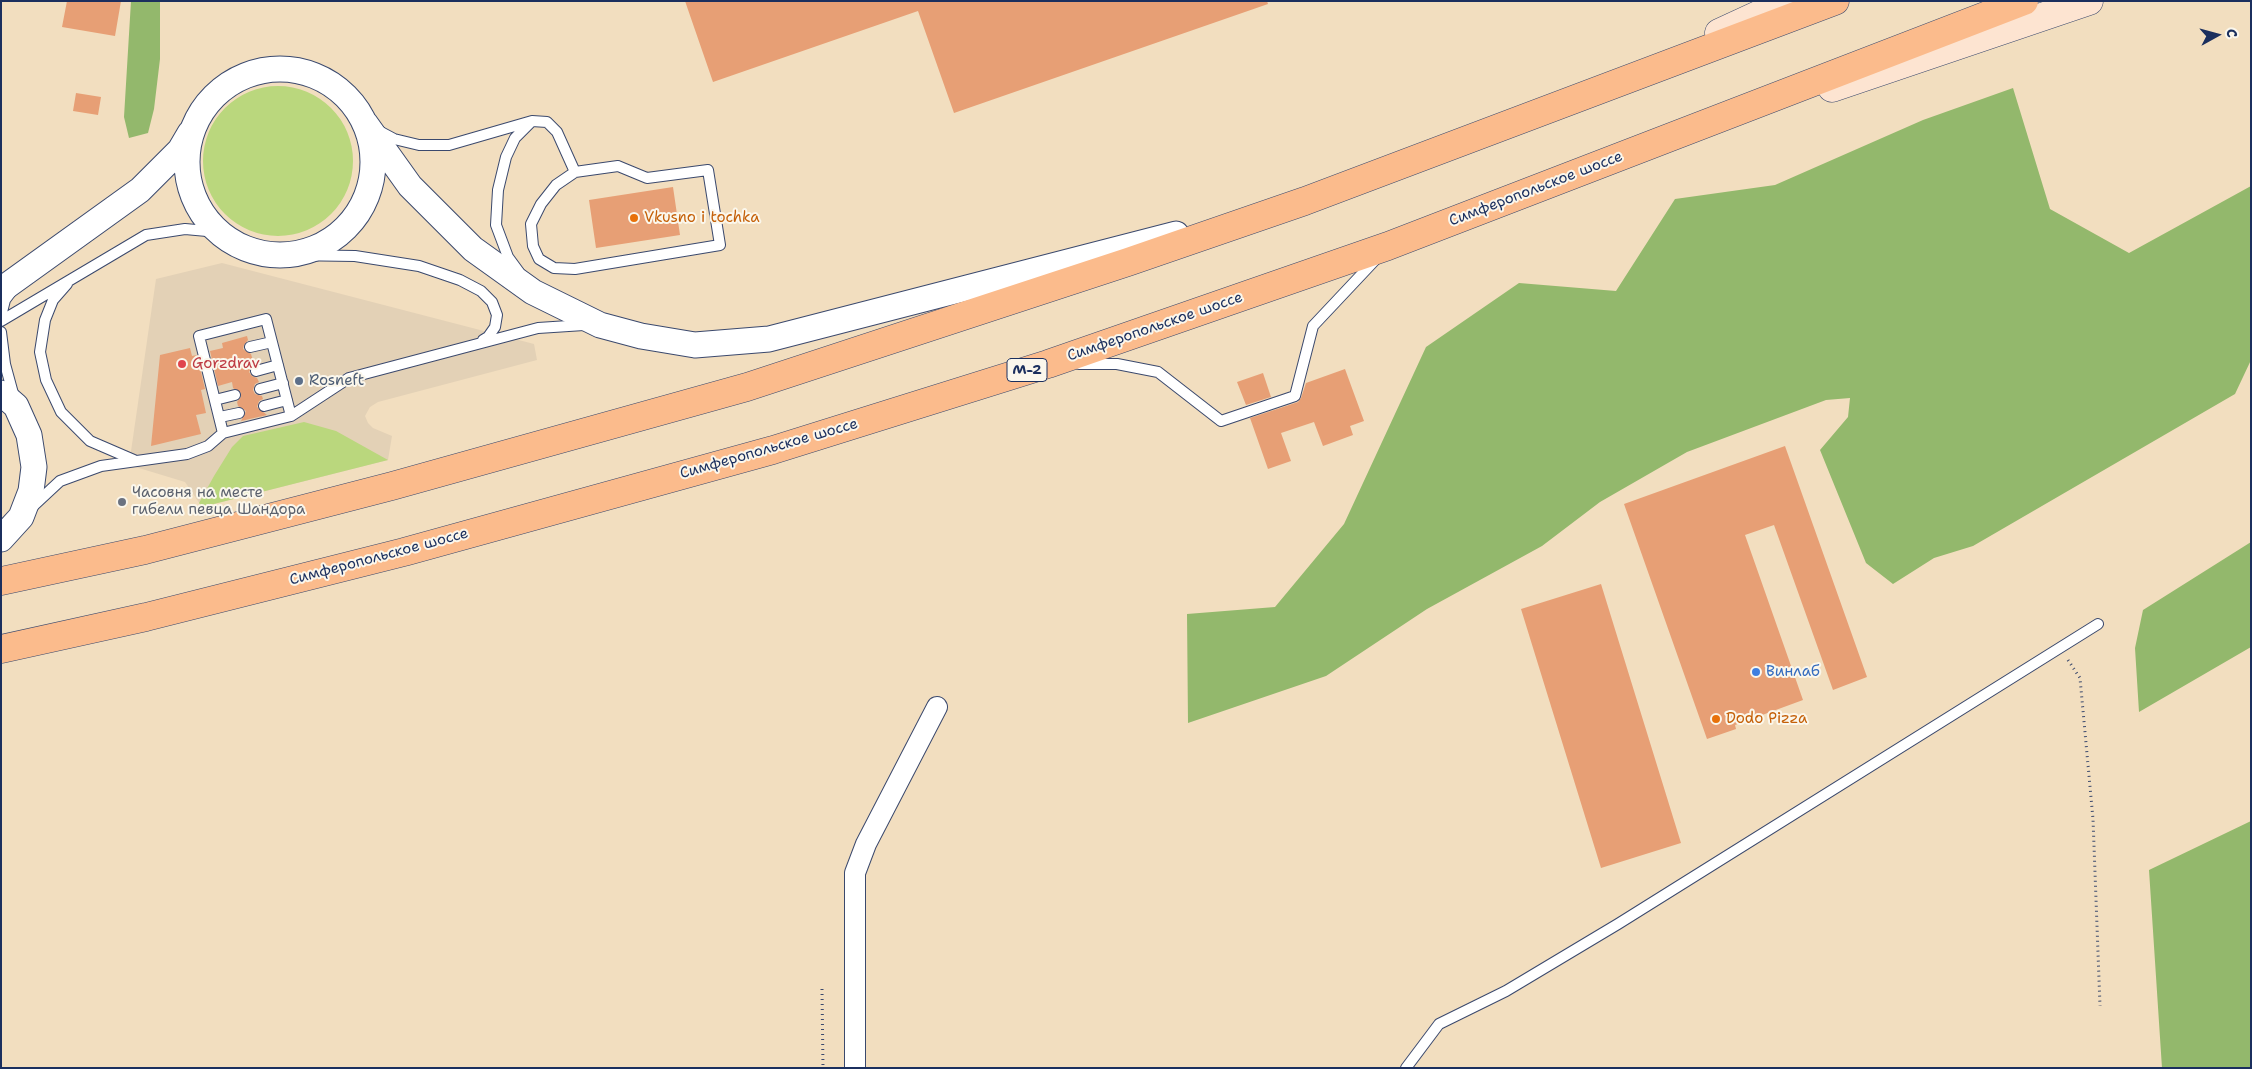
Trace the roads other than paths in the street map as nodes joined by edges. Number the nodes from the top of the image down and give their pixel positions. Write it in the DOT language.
graph roads {
  1 [pos="1788,1"];
  2 [pos="1835,1"];
  3 [pos="2024,1"];
  4 [pos="2089,1"];
  5 [pos="1553,109"];
  6 [pos="532,121"];
  7 [pos="365,123"];
  8 [pos="195,124"];
  9 [pos="575,172"];
  10 [pos="1563,179"];
  11 [pos="1305,201"];
  12 [pos="218,232"];
  13 [pos="1388,246"];
  14 [pos="287,255"];
  15 [pos="28,269"];
  16 [pos="72,278"];
  17 [pos="1,290"];
  18 [pos="533,292"];
  19 [pos="1,316"];
  20 [pos="1,321"];
  21 [pos="600,325"];
  22 [pos="1,332"];
  23 [pos="272,342"];
  24 [pos="476,343"];
  25 [pos="250,347"];
  26 [pos="1048,364"];
  27 [pos="278,365"];
  28 [pos="256,371"];
  29 [pos="283,383"];
  30 [pos="260,389"];
  31 [pos="235,395"];
  32 [pos="9,400"];
  33 [pos="215,400"];
  34 [pos="287,400"];
  35 [pos="264,406"];
  36 [pos="239,412"];
  37 [pos="291,416"];
  38 [pos="220,417"];
  39 [pos="223,433"];
  40 [pos="135,460"];
  41 [pos="21,517"];
  42 [pos="1,539"];
  43 [pos="1,581"];
  44 [pos="2098,624"];
  45 [pos="1,649"];
  46 [pos="937,707"];
  47 [pos="855,1068"];
  48 [pos="1406,1068"];
  1 -- 5 [label="main road"];
  2 -- 5 [label="highway"];
  3 -- 10 [label="highway, Симферопольское шоссе / М-2"];
  4 -- 10 [label="main road"];
  5 -- 11 [label="highway"];
  6 -- 7 [label="lane"];
  6 -- 9 [label="lane"];
  6 -- 18 [label="lane"];
  7 -- 8 [label="street"];
  7 -- 14 [label="street"];
  7 -- 18 [label="street"];
  8 -- 12 [label="street"];
  8 -- 15 [label="street"];
  9 -- 9 [label="lane"];
  10 -- 13 [label="highway, Симферопольское шоссе / М-2"];
  11 -- 21 [label="street"];
  11 -- 43 [label="highway"];
  12 -- 14 [label="street"];
  12 -- 16 [label="lane"];
  13 -- 26 [label="highway, Симферопольское шоссе / М-2"];
  13 -- 26 [label="lane"];
  14 -- 24 [label="lane"];
  15 -- 17 [label="street"];
  15 -- 19 [label="lane"];
  16 -- 20 [label="lane"];
  16 -- 40 [label="lane"];
  18 -- 21 [label="street"];
  21 -- 24 [label="lane"];
  22 -- 32 [label="lane"];
  23 -- 25 [label="lane"];
  23 -- 27 [label="lane"];
  23 -- 33 [label="lane"];
  24 -- 37 [label="lane"];
  26 -- 45 [label="highway, Симферопольское шоссе / М-2"];
  27 -- 28 [label="lane"];
  27 -- 29 [label="lane"];
  29 -- 30 [label="lane"];
  29 -- 34 [label="lane"];
  31 -- 33 [label="lane"];
  32 -- 41 [label="street"];
  33 -- 38 [label="lane"];
  34 -- 35 [label="lane"];
  34 -- 37 [label="lane"];
  36 -- 38 [label="lane"];
  37 -- 39 [label="lane"];
  38 -- 39 [label="lane"];
  39 -- 40 [label="lane"];
  40 -- 41 [label="lane"];
  41 -- 42 [label="street"];
  44 -- 48 [label="lane"];
  46 -- 47 [label="street"];
}
